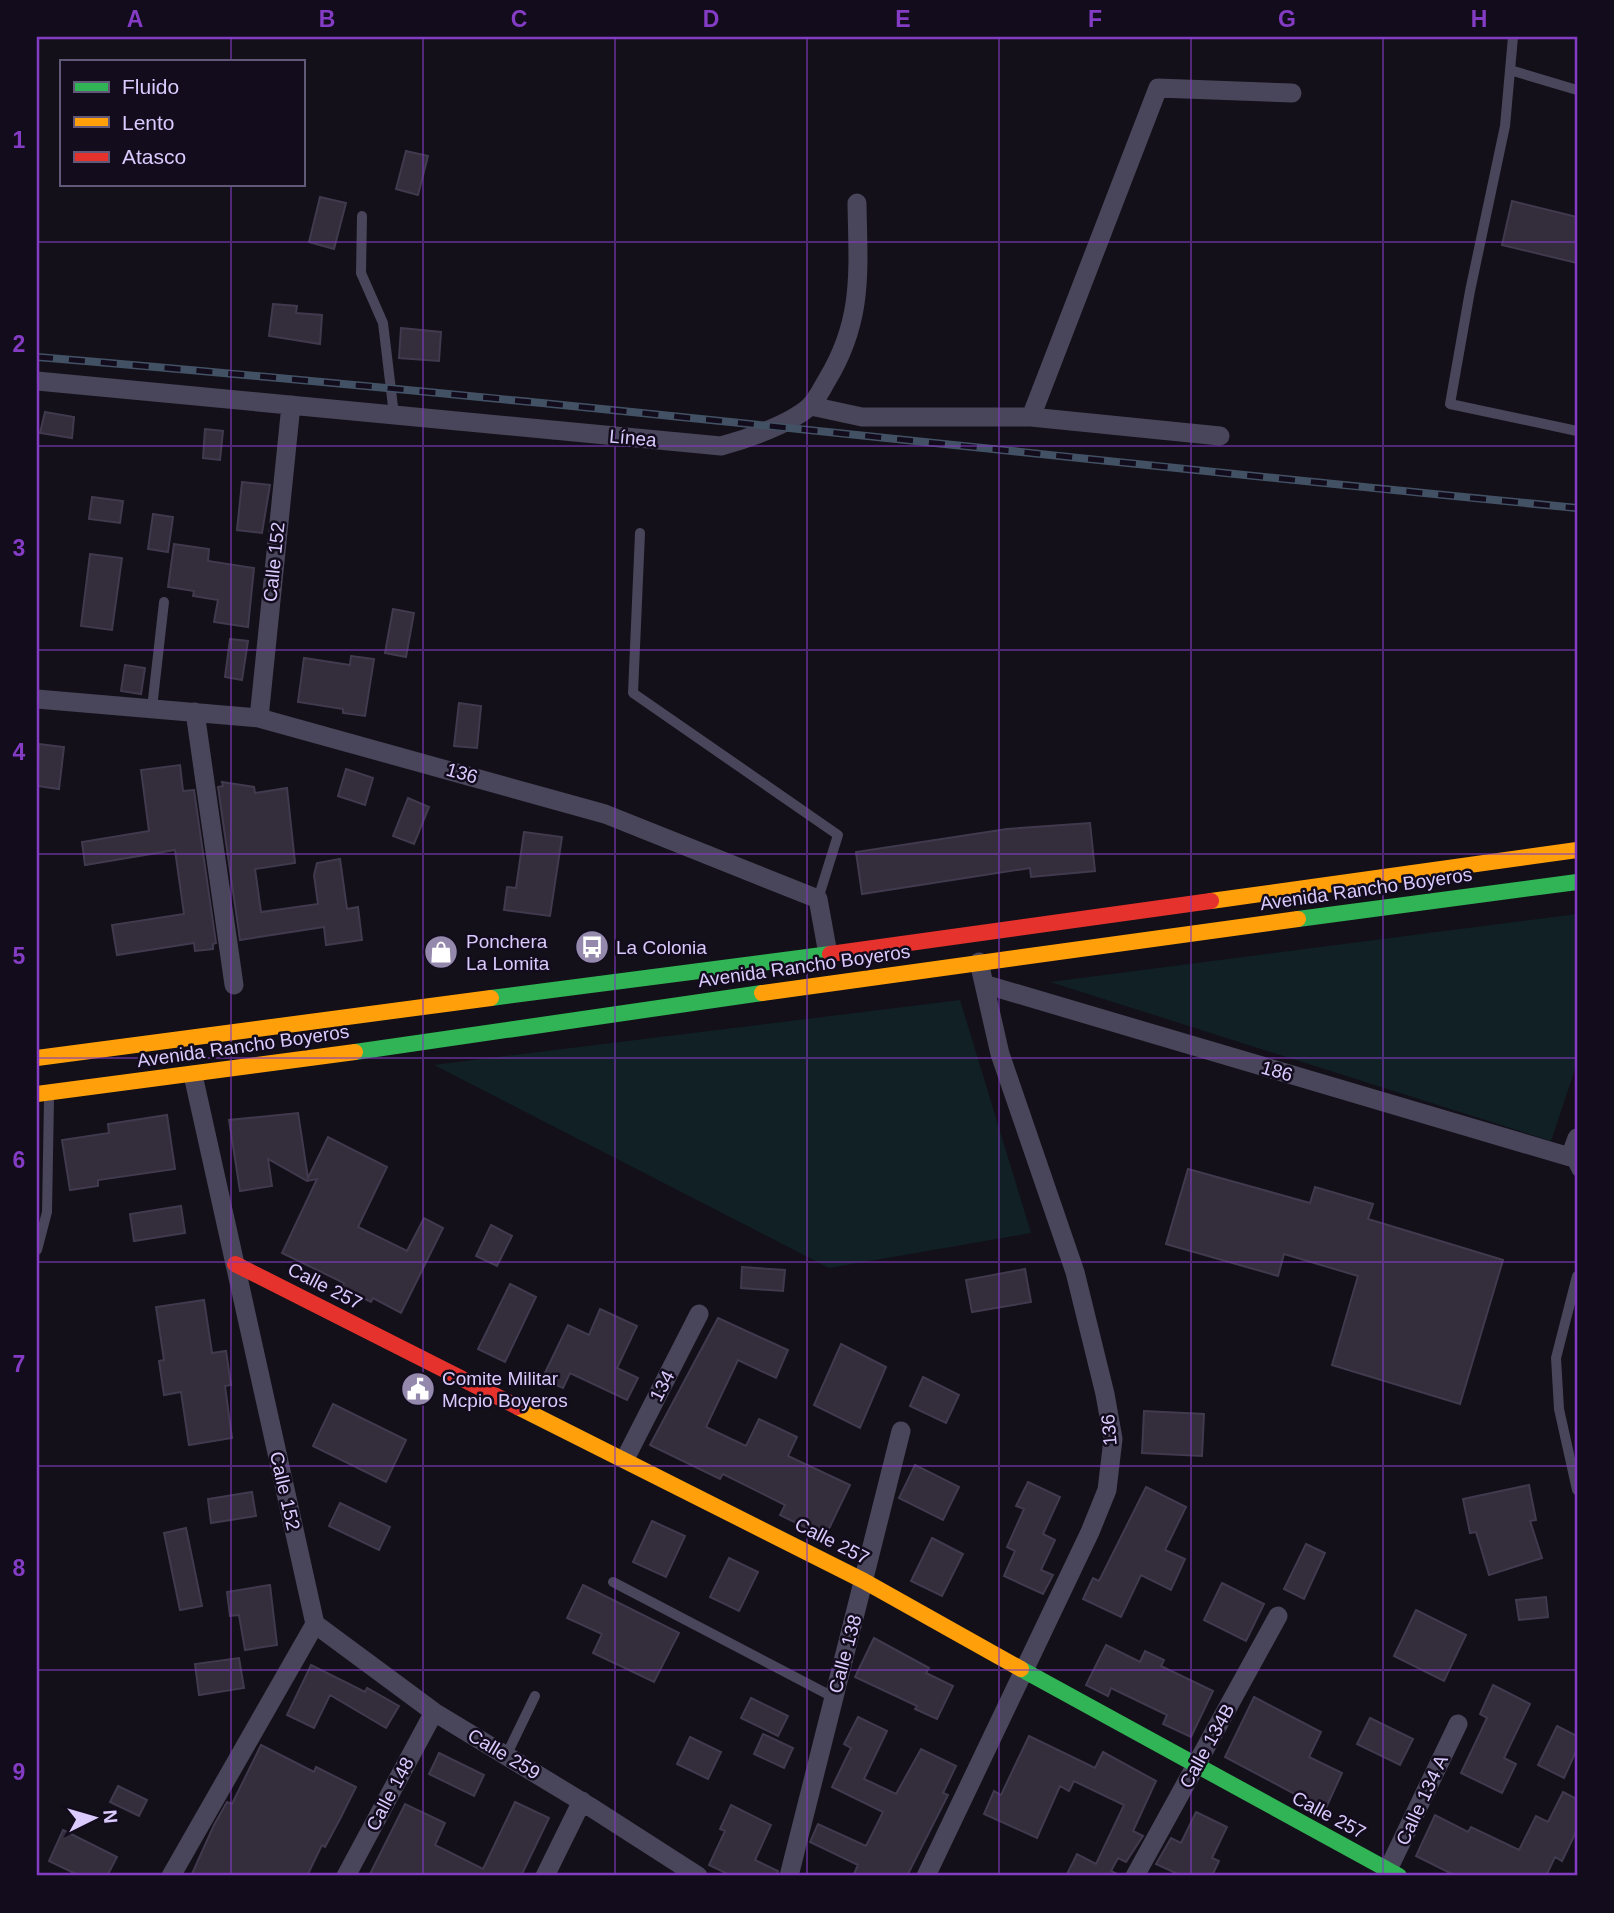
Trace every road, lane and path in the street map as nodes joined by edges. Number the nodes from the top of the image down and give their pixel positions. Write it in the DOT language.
graph roads {
  1 [pos="1513,37"];
  2 [pos="1510,69"];
  3 [pos="1577,90"];
  4 [pos="1292,93"];
  5 [pos="857,203"];
  6 [pos="362,216"];
  7 [pos="37,381"];
  8 [pos="291,405"];
  9 [pos="811,406"];
  10 [pos="394,415"];
  11 [pos="1031,417"];
  12 [pos="1577,431"];
  13 [pos="1220,436"];
  14 [pos="640,533"];
  15 [pos="164,602"];
  16 [pos="37,699"];
  17 [pos="152,708"];
  18 [pos="195,712"];
  19 [pos="259,718"];
  20 [pos="1577,850"];
  21 [pos="1577,882"];
  22 [pos="818,899"];
  23 [pos="828,954"];
  24 [pos="979,962"];
  25 [pos="984,984"];
  26 [pos="234,985"];
  27 [pos="37,1058"];
  28 [pos="193,1075"];
  29 [pos="43,1093"];
  30 [pos="1577,1138"];
  31 [pos="1574,1164"];
  32 [pos="37,1250"];
  33 [pos="235,1264"];
  34 [pos="1577,1276"];
  35 [pos="699,1314"];
  36 [pos="901,1432"];
  37 [pos="625,1459"];
  38 [pos="1577,1490"];
  39 [pos="613,1581"];
  40 [pos="864,1581"];
  41 [pos="1278,1616"];
  42 [pos="315,1624"];
  43 [pos="1024,1669"];
  44 [pos="534,1696"];
  45 [pos="833,1698"];
  46 [pos="434,1712"];
  47 [pos="1458,1724"];
  48 [pos="506,1756"];
  49 [pos="1195,1767"];
  50 [pos="582,1801"];
  51 [pos="1391,1874"];
  52 [pos="171,1876"];
  53 [pos="346,1876"];
  54 [pos="545,1876"];
  55 [pos="698,1876"];
  56 [pos="789,1876"];
  57 [pos="926,1876"];
  58 [pos="1135,1876"];
  1 -- 2 [label="lane"];
  2 -- 3 [label="lane"];
  2 -- 12 [label="lane"];
  4 -- 11 [label="street"];
  5 -- 9 [label="street"];
  6 -- 10 [label="lane"];
  7 -- 8 [label="street, Línea"];
  8 -- 10 [label="street, Línea"];
  8 -- 19 [label="street, Calle 152"];
  9 -- 10 [label="street, Línea"];
  9 -- 11 [label="street"];
  11 -- 13 [label="street"];
  14 -- 22 [label="lane"];
  15 -- 17 [label="lane"];
  16 -- 17 [label="street, 136"];
  17 -- 18 [label="street, 136"];
  18 -- 19 [label="street, 136"];
  18 -- 26 [label="street"];
  19 -- 22 [label="street, 136"];
  20 -- 23 [label="main road, Avenida Rancho Boyeros"];
  21 -- 24 [label="main road, Avenida Rancho Boyeros"];
  22 -- 23 [label="street"];
  23 -- 27 [label="main road, Avenida Rancho Boyeros"];
  24 -- 25 [label="street, 136"];
  24 -- 28 [label="main road, Avenida Rancho Boyeros"];
  25 -- 31 [label="street, 186"];
  25 -- 43 [label="street, 136"];
  28 -- 29 [label="main road, Avenida Rancho Boyeros"];
  28 -- 33 [label="street, Calle 152"];
  29 -- 32 [label="lane"];
  30 -- 31 [label="street"];
  33 -- 37 [label="main road, Calle 257"];
  33 -- 42 [label="street, Calle 152"];
  34 -- 38 [label="lane"];
  35 -- 37 [label="street, 134"];
  36 -- 40 [label="street, Calle 138"];
  37 -- 40 [label="main road, Calle 257"];
  39 -- 45 [label="lane"];
  40 -- 43 [label="main road, Calle 257"];
  40 -- 45 [label="street, Calle 138"];
  41 -- 49 [label="street, Calle 134B"];
  42 -- 46 [label="street, Calle 259"];
  42 -- 52 [label="street"];
  43 -- 49 [label="main road, Calle 257"];
  43 -- 57 [label="street, 136"];
  44 -- 48 [label="lane"];
  45 -- 56 [label="street, Calle 138"];
  46 -- 48 [label="street, Calle 259"];
  46 -- 53 [label="street, Calle 148"];
  47 -- 51 [label="street, Calle 134 A"];
  48 -- 50 [label="street, Calle 259"];
  49 -- 51 [label="main road, Calle 257"];
  49 -- 58 [label="street, Calle 134B"];
  50 -- 54 [label="street"];
  50 -- 55 [label="street, Calle 259"];
}
